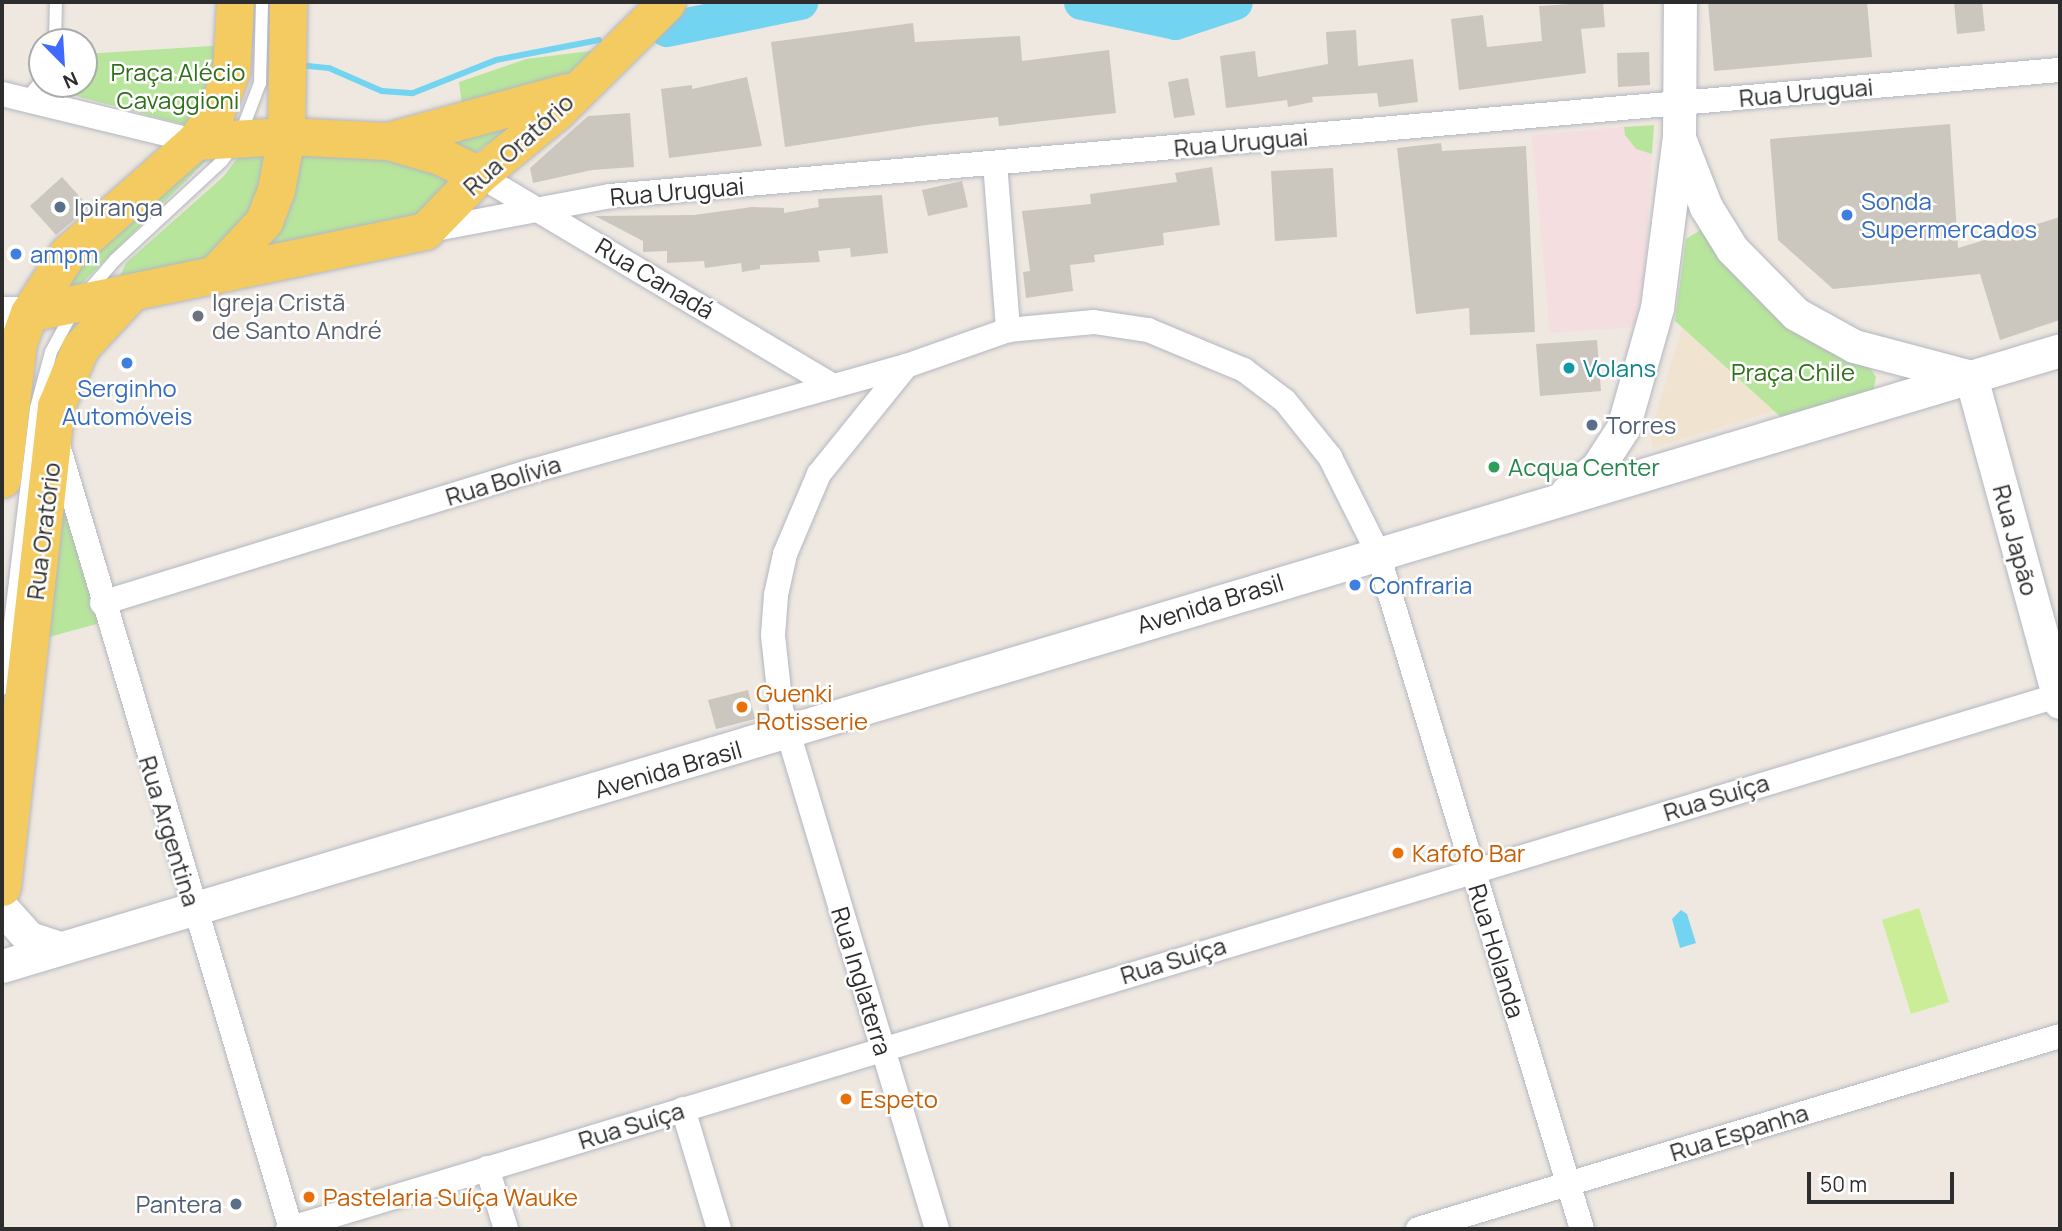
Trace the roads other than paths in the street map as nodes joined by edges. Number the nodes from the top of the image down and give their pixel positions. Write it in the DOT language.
graph roads {
  1 [pos="56,2"];
  2 [pos="235,2"];
  3 [pos="262,2"];
  4 [pos="288,2"];
  5 [pos="667,2"];
  6 [pos="1680,2"];
  7 [pos="55,28"];
  8 [pos="2060,70"];
  9 [pos="582,87"];
  10 [pos="2,93"];
  11 [pos="28,97"];
  12 [pos="26,99"];
  13 [pos="1679,104"];
  14 [pos="286,136"];
  15 [pos="1679,137"];
  16 [pos="239,138"];
  17 [pos="194,141"];
  18 [pos="387,141"];
  19 [pos="995,163"];
  20 [pos="468,186"];
  21 [pos="543,211"];
  22 [pos="1713,221"];
  23 [pos="425,231"];
  24 [pos="1670,233"];
  25 [pos="214,275"];
  26 [pos="131,293"];
  27 [pos="77,304"];
  28 [pos="15,313"];
  29 [pos="1008,330"];
  30 [pos="2060,350"];
  31 [pos="1881,355"];
  32 [pos="906,366"];
  33 [pos="1971,377"];
  34 [pos="830,384"];
  35 [pos="1878,406"];
  36 [pos="1623,428"];
  37 [pos="54,432"];
  38 [pos="4,433"];
  39 [pos="1652,471"];
  40 [pos="2,479"];
  41 [pos="1556,500"];
  42 [pos="1377,551"];
  43 [pos="102,603"];
  44 [pos="2,689"];
  45 [pos="2060,698"];
  46 [pos="788,734"];
  47 [pos="1473,869"];
  48 [pos="2,887"];
  49 [pos="2,908"];
  50 [pos="193,909"];
  51 [pos="59,948"];
  52 [pos="2,966"];
  53 [pos="2060,1036"];
  54 [pos="883,1049"];
  55 [pos="683,1109"];
  56 [pos="487,1168"];
  57 [pos="1568,1183"];
  58 [pos="290,1229"];
  59 [pos="506,1229"];
  60 [pos="719,1229"];
  61 [pos="937,1229"];
  62 [pos="1418,1229"];
  63 [pos="1582,1229"];
  1 -- 7 [label="lane"];
  2 -- 17 [label="main road"];
  3 -- 16 [label="lane"];
  4 -- 14 [label="main road"];
  5 -- 9 [label="main road, Rua Oratório"];
  6 -- 13 [label="street"];
  8 -- 13 [label="street, Rua Uruguai"];
  9 -- 18 [label="main road, Rua Oratório"];
  9 -- 20 [label="main road, Rua Oratório"];
  10 -- 12 [label="street"];
  11 -- 12 [label="lane"];
  12 -- 17 [label="street"];
  13 -- 15 [label="street"];
  13 -- 19 [label="street, Rua Uruguai"];
  14 -- 16 [label="main road, Rua Oratório"];
  14 -- 18 [label="main road, Rua Oratório"];
  14 -- 25 [label="main road"];
  15 -- 22 [label="street"];
  15 -- 24 [label="street"];
  16 -- 17 [label="main road, Rua Oratório"];
  16 -- 27 [label="lane"];
  17 -- 28 [label="main road, Rua Oratório"];
  18 -- 20 [label="main road"];
  19 -- 21 [label="street, Rua Uruguai"];
  19 -- 29 [label="street"];
  20 -- 21 [label="street, Rua Canadá"];
  20 -- 23 [label="main road, Rua Oratório"];
  21 -- 23 [label="street, Rua Uruguai"];
  21 -- 34 [label="street, Rua Canadá"];
  22 -- 24 [label="street"];
  22 -- 31 [label="street"];
  23 -- 25 [label="main road"];
  24 -- 36 [label="street"];
  25 -- 26 [label="main road"];
  26 -- 27 [label="main road"];
  26 -- 37 [label="main road, Rua Oratório"];
  27 -- 28 [label="main road"];
  27 -- 44 [label="lane"];
  28 -- 38 [label="main road, Rua Oratório"];
  29 -- 32 [label="street, Rua Bolívia"];
  29 -- 42 [label="street, Rua Holanda"];
  30 -- 33 [label="street"];
  31 -- 33 [label="street"];
  31 -- 35 [label="street"];
  32 -- 34 [label="street, Rua Bolívia"];
  32 -- 46 [label="street, Rua Inglaterra"];
  33 -- 35 [label="street"];
  33 -- 45 [label="street, Rua Japão"];
  34 -- 43 [label="street, Rua Bolívia"];
  35 -- 39 [label="street"];
  36 -- 39 [label="street"];
  36 -- 41 [label="street"];
  37 -- 43 [label="street, Rua Argentina"];
  37 -- 48 [label="main road, Rua Oratório"];
  38 -- 40 [label="main road, Rua Oratório"];
  39 -- 41 [label="street"];
  41 -- 42 [label="street, Avenida Brasil"];
  42 -- 46 [label="street, Avenida Brasil"];
  42 -- 47 [label="street, Rua Holanda"];
  43 -- 50 [label="street, Rua Argentina"];
  45 -- 47 [label="street, Rua Suíça"];
  46 -- 50 [label="street, Avenida Brasil"];
  46 -- 54 [label="street, Rua Inglaterra"];
  47 -- 54 [label="street, Rua Suíça"];
  47 -- 57 [label="street, Rua Holanda"];
  49 -- 51 [label="street"];
  50 -- 51 [label="street, Avenida Brasil"];
  50 -- 58 [label="street, Rua Argentina"];
  51 -- 52 [label="street, Avenida Brasil"];
  53 -- 57 [label="street, Rua Espanha"];
  54 -- 55 [label="street, Rua Suíça"];
  54 -- 61 [label="street, Rua Inglaterra"];
  55 -- 56 [label="street, Rua Suíça"];
  55 -- 60 [label="street"];
  56 -- 58 [label="street, Rua Suíça"];
  56 -- 59 [label="street"];
  57 -- 62 [label="street, Rua Espanha"];
  57 -- 63 [label="street, Rua Holanda"];
}
